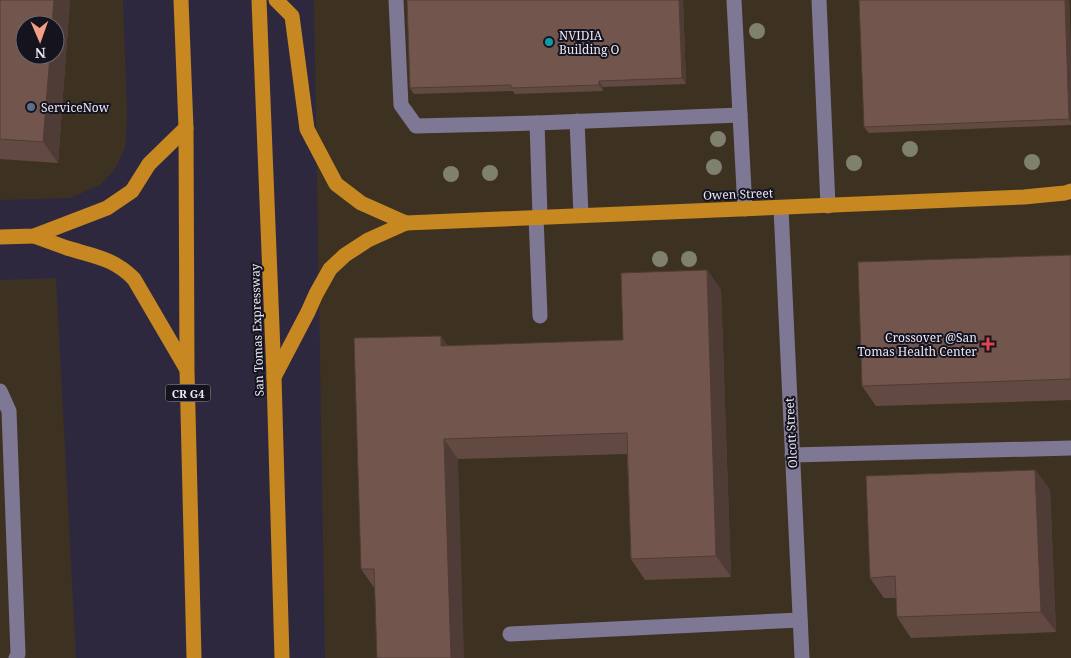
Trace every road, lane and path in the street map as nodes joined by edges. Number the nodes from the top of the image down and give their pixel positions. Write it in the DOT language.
graph roads {
  1 [pos="182,0"];
  2 [pos="259,0"];
  3 [pos="276,0"];
  4 [pos="396,0"];
  5 [pos="734,0"];
  6 [pos="819,0"];
  7 [pos="740,115"];
  8 [pos="577,121"];
  9 [pos="537,123"];
  10 [pos="186,128"];
  11 [pos="1071,191"];
  12 [pos="828,206"];
  13 [pos="781,208"];
  14 [pos="745,209"];
  15 [pos="581,215"];
  16 [pos="538,217"];
  17 [pos="406,223"];
  18 [pos="34,236"];
  19 [pos="0,237"];
  20 [pos="540,316"];
  21 [pos="187,370"];
  22 [pos="274,377"];
  23 [pos="0,391"];
  24 [pos="1071,448"];
  25 [pos="792,454"];
  26 [pos="800,620"];
  27 [pos="510,634"];
  28 [pos="16,658"];
  29 [pos="194,658"];
  30 [pos="282,658"];
  31 [pos="802,658"];
  1 -- 10 [label="highway, CR G4"];
  2 -- 22 [label="highway, San Tomas Expressway"];
  3 -- 17 [label="highway"];
  4 -- 9 [label="street"];
  5 -- 7 [label="street"];
  6 -- 12 [label="street"];
  7 -- 8 [label="street"];
  7 -- 14 [label="street"];
  8 -- 9 [label="street"];
  8 -- 15 [label="street"];
  9 -- 16 [label="street"];
  10 -- 18 [label="highway"];
  10 -- 21 [label="highway, CR G4"];
  11 -- 12 [label="highway, Owen Street"];
  12 -- 13 [label="highway, Owen Street"];
  13 -- 14 [label="highway, Owen Street"];
  13 -- 25 [label="street, Olcott Street"];
  14 -- 15 [label="highway, Owen Street"];
  15 -- 16 [label="highway, Owen Street"];
  16 -- 17 [label="highway, Owen Street"];
  16 -- 20 [label="street"];
  17 -- 22 [label="highway"];
  18 -- 19 [label="highway"];
  18 -- 21 [label="highway"];
  21 -- 29 [label="highway, CR G4"];
  22 -- 30 [label="highway, San Tomas Expressway"];
  23 -- 28 [label="street"];
  24 -- 25 [label="street"];
  25 -- 26 [label="street, Olcott Street"];
  26 -- 27 [label="street"];
  26 -- 31 [label="street, Olcott Street"];
}
